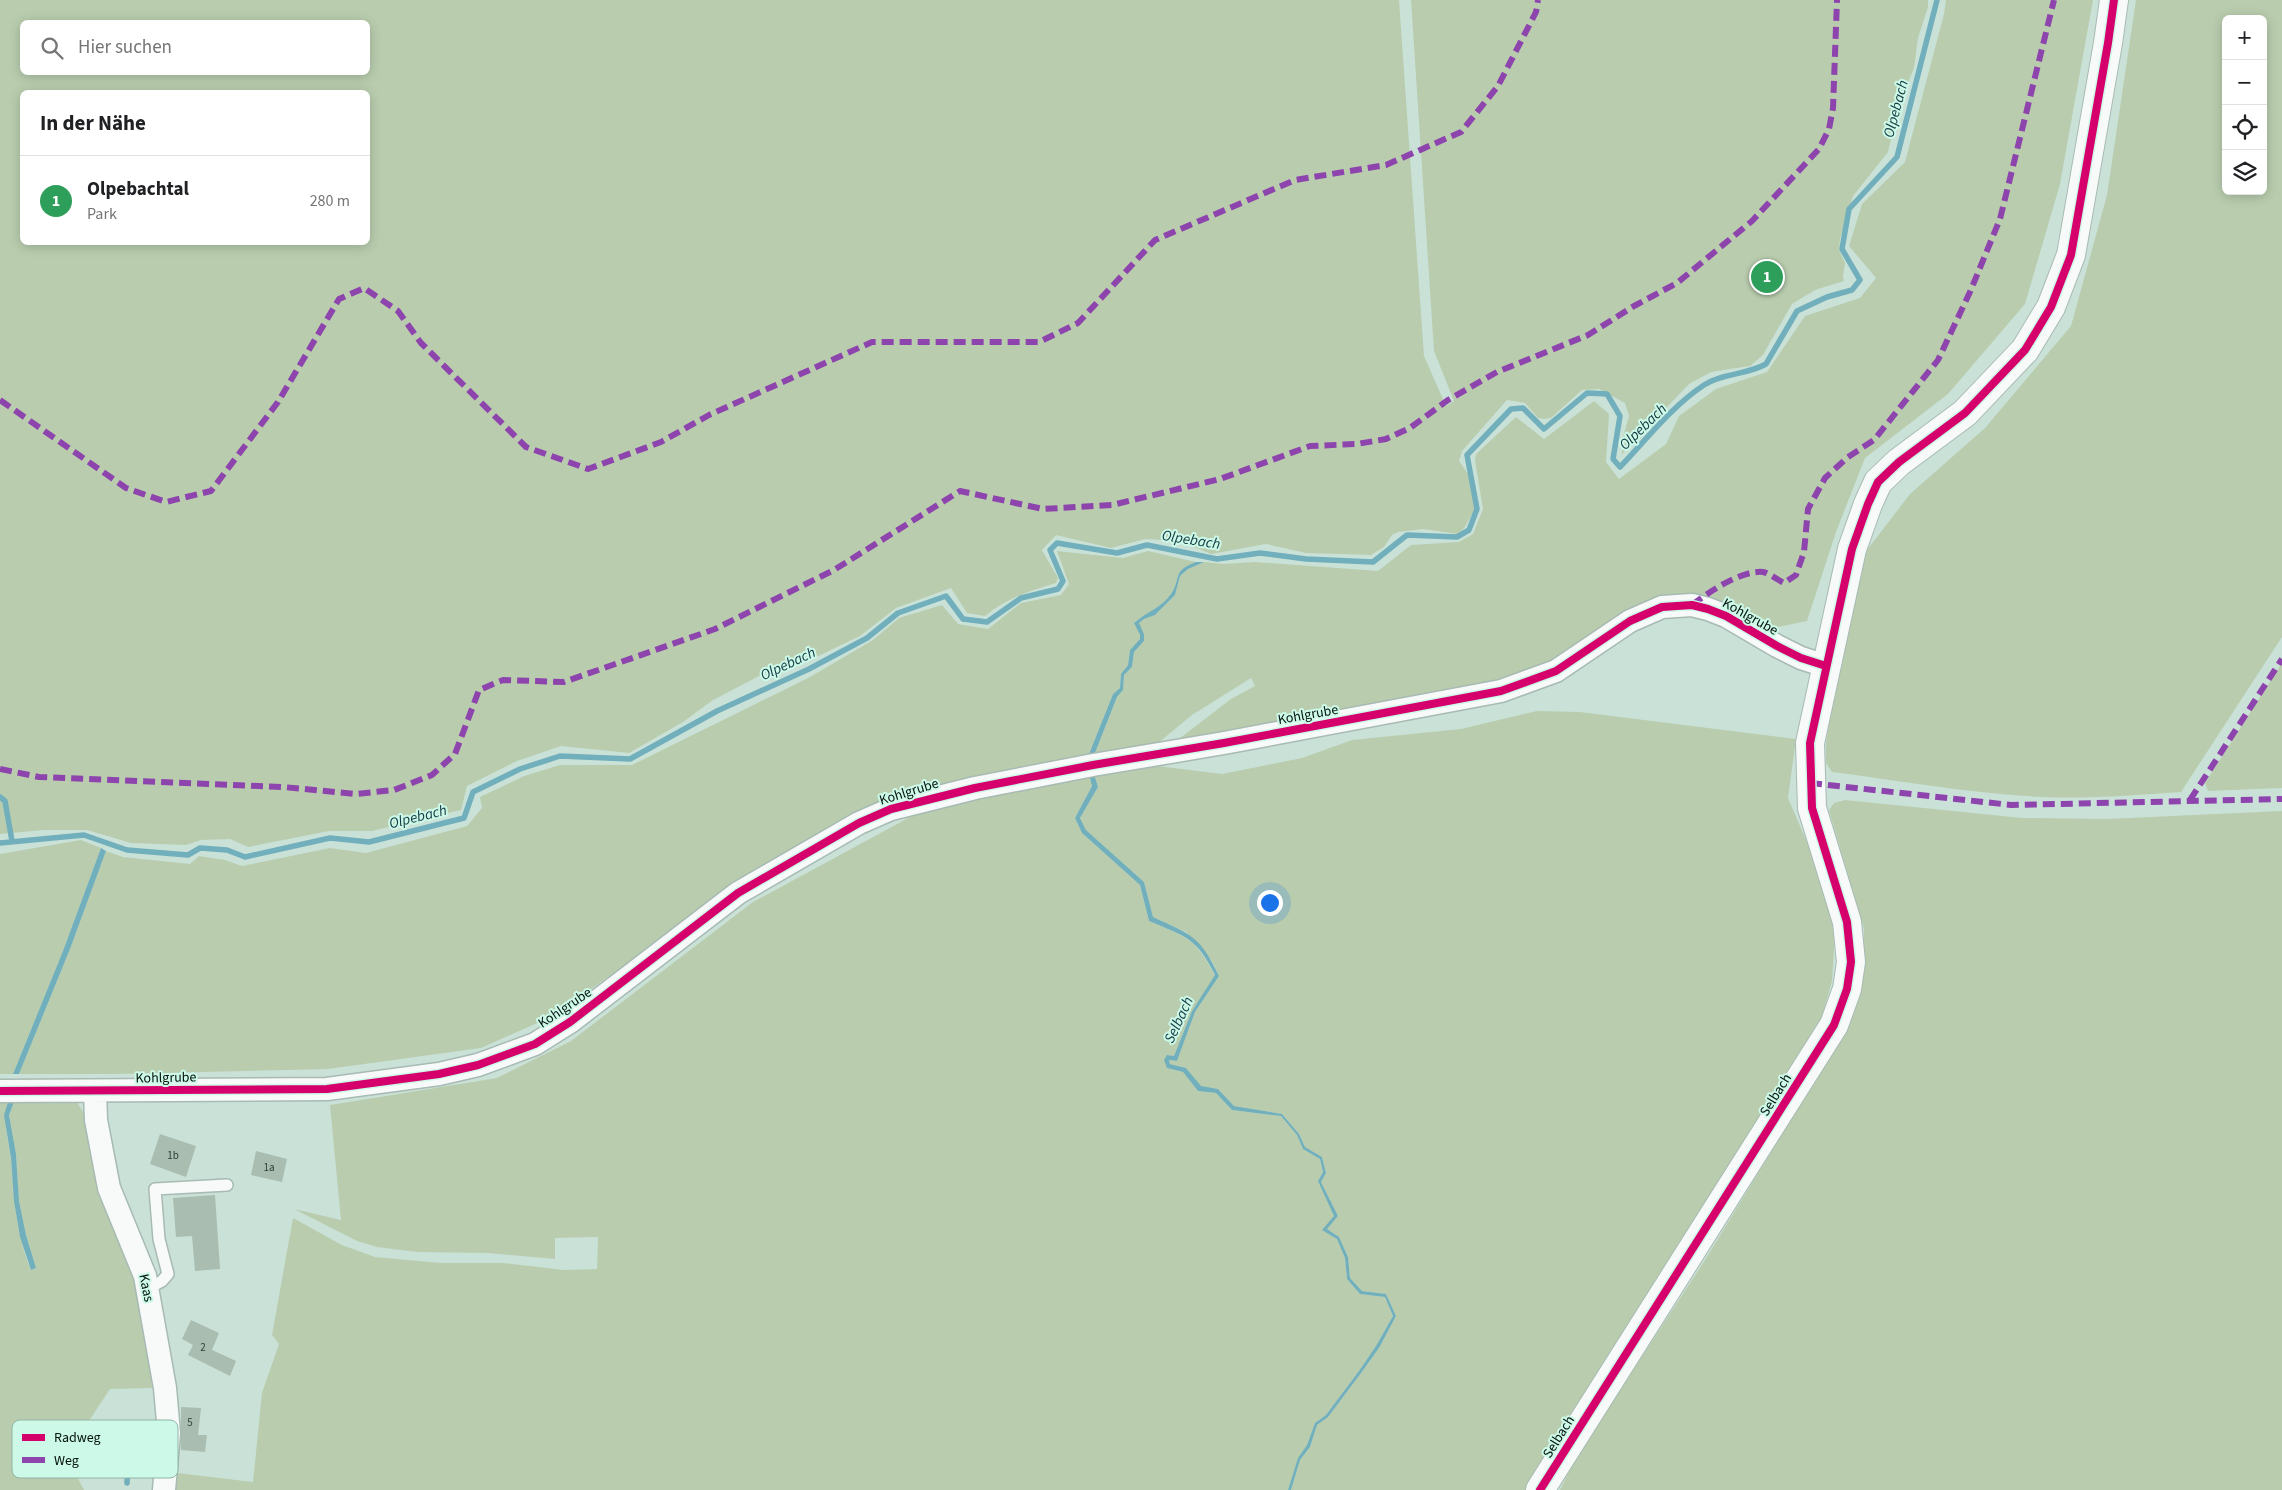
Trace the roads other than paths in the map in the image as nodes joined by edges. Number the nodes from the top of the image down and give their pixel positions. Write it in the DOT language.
graph roads {
  1 [pos="2114,0"];
  2 [pos="1826,666"];
  3 [pos="0,1091"];
  4 [pos="95,1092"];
  5 [pos="227,1185"];
  6 [pos="147,1289"];
  7 [pos="168,1420"];
  8 [pos="1540,1490"];
  1 -- 2 [label="street, Selbach"];
  2 -- 4 [label="street, Kohlgrube"];
  2 -- 8 [label="street, Selbach"];
  3 -- 4 [label="street, Kohlgrube"];
  4 -- 6 [label="street, Kaas"];
  5 -- 6 [label="lane"];
  6 -- 7 [label="street, Kaas"];
}
